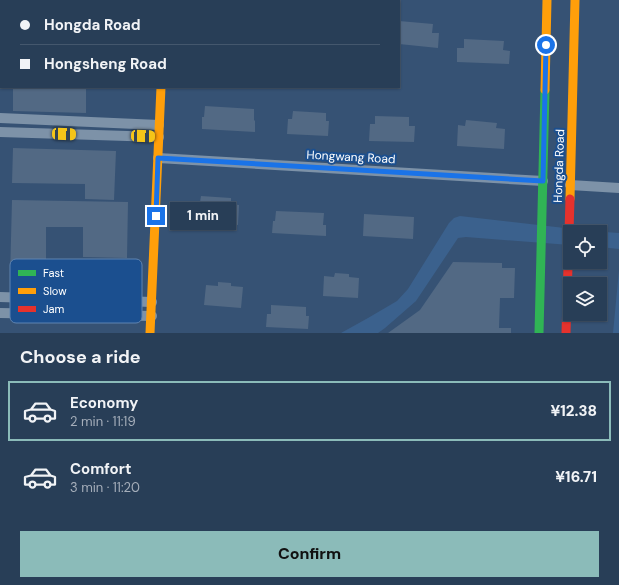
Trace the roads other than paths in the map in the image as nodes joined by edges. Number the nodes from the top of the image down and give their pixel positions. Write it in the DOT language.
graph roads {
  1 [pos="547,0"];
  2 [pos="575,0"];
  3 [pos="160,88"];
  4 [pos="0,118"];
  5 [pos="159,125"];
  6 [pos="0,132"];
  7 [pos="159,137"];
  8 [pos="158,158"];
  9 [pos="543,181"];
  10 [pos="570,185"];
  11 [pos="619,188"];
  12 [pos="0,297"];
  13 [pos="10,297"];
  14 [pos="142,302"];
  15 [pos="152,302"];
  16 [pos="0,313"];
  17 [pos="10,313"];
  18 [pos="142,316"];
  19 [pos="152,316"];
  20 [pos="150,333"];
  21 [pos="539,333"];
  22 [pos="566,333"];
  1 -- 9 [label="main road, Hongda Road"];
  2 -- 10 [label="main road, Hongda Road"];
  3 -- 5 [label="main road"];
  4 -- 5 [label="street"];
  5 -- 7 [label="main road"];
  6 -- 7 [label="street"];
  7 -- 8 [label="main road"];
  8 -- 9 [label="street, Hongwang Road"];
  8 -- 15 [label="main road"];
  9 -- 21 [label="main road, Hongda Road"];
  10 -- 11 [label="street"];
  10 -- 22 [label="main road, Hongda Road"];
  12 -- 13 [label="street"];
  14 -- 15 [label="street"];
  15 -- 19 [label="main road"];
  16 -- 17 [label="street"];
  18 -- 19 [label="street"];
  19 -- 20 [label="main road"];
}
